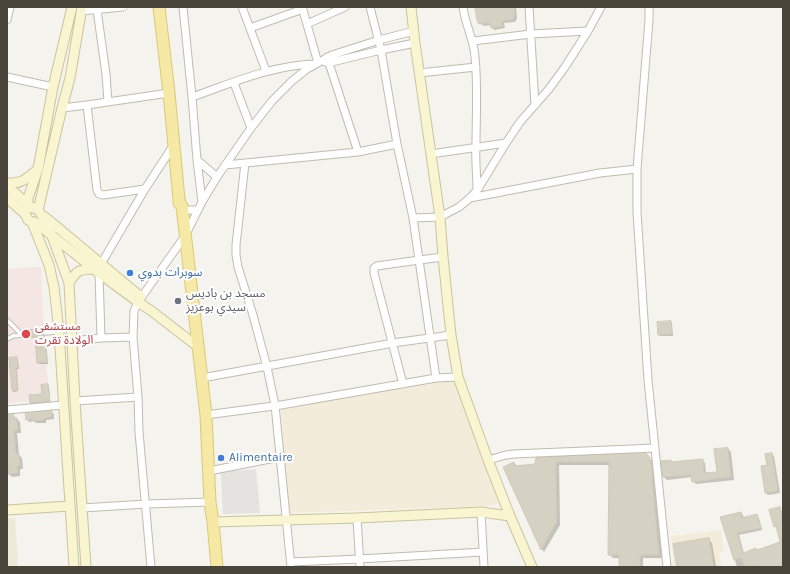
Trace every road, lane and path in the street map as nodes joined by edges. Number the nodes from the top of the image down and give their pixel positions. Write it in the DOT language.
graph roads {
  1 [pos="10,7"];
  2 [pos="72,7"];
  3 [pos="123,7"];
  4 [pos="159,7"];
  5 [pos="167,7"];
  6 [pos="242,7"];
  7 [pos="345,7"];
  8 [pos="370,7"];
  9 [pos="411,7"];
  10 [pos="463,7"];
  11 [pos="529,7"];
  12 [pos="601,7"];
  13 [pos="649,7"];
  14 [pos="185,8"];
  15 [pos="303,8"];
  16 [pos="81,9"];
  17 [pos="97,10"];
  18 [pos="7,20"];
  19 [pos="307,24"];
  20 [pos="250,28"];
  21 [pos="414,31"];
  22 [pos="588,31"];
  23 [pos="531,34"];
  24 [pos="378,40"];
  25 [pos="472,41"];
  26 [pos="415,42"];
  27 [pos="381,50"];
  28 [pos="322,62"];
  29 [pos="476,67"];
  30 [pos="266,71"];
  31 [pos="419,73"];
  32 [pos="7,77"];
  33 [pos="234,83"];
  34 [pos="53,87"];
  35 [pos="169,93"];
  36 [pos="192,97"];
  37 [pos="108,102"];
  38 [pos="87,105"];
  39 [pos="535,105"];
  40 [pos="62,108"];
  41 [pos="251,128"];
  42 [pos="506,143"];
  43 [pos="397,144"];
  44 [pos="173,146"];
  45 [pos="476,147"];
  46 [pos="358,152"];
  47 [pos="431,154"];
  48 [pos="197,160"];
  49 [pos="244,163"];
  50 [pos="225,165"];
  51 [pos="38,169"];
  52 [pos="637,169"];
  53 [pos="217,177"];
  54 [pos="7,184"];
  55 [pos="145,188"];
  56 [pos="478,189"];
  57 [pos="7,198"];
  58 [pos="470,198"];
  59 [pos="202,202"];
  60 [pos="182,208"];
  61 [pos="198,210"];
  62 [pos="33,213"];
  63 [pos="440,217"];
  64 [pos="414,218"];
  65 [pos="52,236"];
  66 [pos="185,236"];
  67 [pos="443,257"];
  68 [pos="420,260"];
  69 [pos="98,269"];
  70 [pos="68,283"];
  71 [pos="140,300"];
  72 [pos="7,320"];
  73 [pos="44,333"];
  74 [pos="21,334"];
  75 [pos="29,334"];
  76 [pos="451,335"];
  77 [pos="59,336"];
  78 [pos="133,337"];
  79 [pos="101,338"];
  80 [pos="431,338"];
  81 [pos="7,339"];
  82 [pos="71,341"];
  83 [pos="393,343"];
  84 [pos="198,347"];
  85 [pos="267,367"];
  86 [pos="458,377"];
  87 [pos="202,378"];
  88 [pos="436,378"];
  89 [pos="403,384"];
  90 [pos="138,397"];
  91 [pos="74,401"];
  92 [pos="63,405"];
  93 [pos="275,405"];
  94 [pos="7,410"];
  95 [pos="206,415"];
  96 [pos="655,448"];
  97 [pos="280,457"];
  98 [pos="488,460"];
  99 [pos="209,471"];
  100 [pos="210,502"];
  101 [pos="146,504"];
  102 [pos="70,506"];
  103 [pos="82,508"];
  104 [pos="7,510"];
  105 [pos="481,512"];
  106 [pos="510,516"];
  107 [pos="357,518"];
  108 [pos="287,520"];
  109 [pos="213,522"];
  110 [pos="483,552"];
  111 [pos="359,559"];
  112 [pos="291,564"];
  113 [pos="74,567"];
  114 [pos="86,567"];
  115 [pos="151,567"];
  116 [pos="217,567"];
  117 [pos="360,567"];
  118 [pos="484,567"];
  119 [pos="532,567"];
  120 [pos="667,567"];
  1 -- 18 [label="street"];
  2 -- 34 [label="main road"];
  3 -- 17 [label="street"];
  4 -- 35 [label="main road"];
  5 -- 60 [label="main road"];
  6 -- 20 [label="street"];
  7 -- 19 [label="street"];
  8 -- 24 [label="street"];
  9 -- 21 [label="main road"];
  10 -- 25 [label="street"];
  11 -- 23 [label="street"];
  12 -- 22 [label="street"];
  13 -- 52 [label="street"];
  14 -- 36 [label="street"];
  15 -- 19 [label="street"];
  15 -- 20 [label="street"];
  16 -- 17 [label="street"];
  16 -- 40 [label="main road"];
  17 -- 37 [label="street"];
  19 -- 28 [label="street"];
  20 -- 30 [label="street"];
  21 -- 24 [label="street"];
  21 -- 26 [label="main road"];
  22 -- 23 [label="street"];
  22 -- 39 [label="street"];
  23 -- 25 [label="street"];
  23 -- 39 [label="street"];
  24 -- 27 [label="street"];
  24 -- 28 [label="street"];
  25 -- 29 [label="street"];
  26 -- 27 [label="street"];
  26 -- 31 [label="main road"];
  27 -- 28 [label="street"];
  27 -- 43 [label="street"];
  28 -- 30 [label="street"];
  28 -- 41 [label="street"];
  28 -- 46 [label="street"];
  29 -- 31 [label="street"];
  29 -- 45 [label="street"];
  30 -- 33 [label="street"];
  31 -- 47 [label="main road"];
  32 -- 34 [label="street"];
  33 -- 36 [label="street"];
  33 -- 41 [label="street"];
  34 -- 51 [label="main road"];
  35 -- 37 [label="street"];
  35 -- 44 [label="main road"];
  36 -- 48 [label="street"];
  37 -- 38 [label="street"];
  38 -- 40 [label="street"];
  38 -- 55 [label="street"];
  39 -- 42 [label="street"];
  40 -- 62 [label="main road"];
  41 -- 50 [label="street"];
  42 -- 45 [label="street"];
  42 -- 56 [label="street"];
  43 -- 46 [label="street"];
  43 -- 64 [label="street"];
  44 -- 55 [label="street"];
  44 -- 60 [label="main road"];
  45 -- 47 [label="street"];
  45 -- 56 [label="street"];
  46 -- 49 [label="street"];
  47 -- 63 [label="main road"];
  48 -- 53 [label="street"];
  48 -- 59 [label="street"];
  49 -- 50 [label="street"];
  49 -- 85 [label="street"];
  50 -- 53 [label="street"];
  51 -- 54 [label="main road"];
  51 -- 62 [label="main road"];
  52 -- 58 [label="street"];
  52 -- 96 [label="street"];
  53 -- 59 [label="street"];
  54 -- 62 [label="main road"];
  55 -- 69 [label="street"];
  56 -- 58 [label="street"];
  57 -- 62 [label="main road"];
  58 -- 63 [label="street"];
  59 -- 61 [label="street"];
  60 -- 61 [label="street"];
  60 -- 66 [label="main road"];
  61 -- 66 [label="street"];
  62 -- 65 [label="main road"];
  62 -- 69 [label="main road"];
  62 -- 77 [label="main road"];
  63 -- 64 [label="street"];
  63 -- 67 [label="main road"];
  64 -- 68 [label="street"];
  65 -- 69 [label="main road"];
  65 -- 70 [label="main road"];
  66 -- 71 [label="street"];
  66 -- 84 [label="main road"];
  67 -- 68 [label="street"];
  67 -- 76 [label="main road"];
  68 -- 80 [label="street"];
  68 -- 83 [label="street"];
  69 -- 70 [label="main road"];
  69 -- 71 [label="main road"];
  69 -- 79 [label="street"];
  70 -- 82 [label="main road"];
  71 -- 78 [label="street"];
  71 -- 84 [label="main road"];
  72 -- 74 [label="lane"];
  73 -- 77 [label="lane"];
  74 -- 75 [label="lane"];
  74 -- 81 [label="lane"];
  76 -- 80 [label="street"];
  76 -- 86 [label="main road"];
  77 -- 82 [label="street"];
  77 -- 92 [label="main road"];
  78 -- 79 [label="street"];
  78 -- 90 [label="street"];
  79 -- 82 [label="street"];
  80 -- 83 [label="street"];
  80 -- 88 [label="street"];
  82 -- 91 [label="main road"];
  83 -- 85 [label="street"];
  83 -- 89 [label="street"];
  84 -- 87 [label="main road"];
  85 -- 87 [label="street"];
  85 -- 93 [label="street"];
  86 -- 88 [label="street"];
  86 -- 98 [label="main road"];
  87 -- 95 [label="main road"];
  88 -- 89 [label="street"];
  89 -- 93 [label="street"];
  90 -- 91 [label="street"];
  90 -- 101 [label="street"];
  91 -- 103 [label="main road"];
  92 -- 94 [label="street"];
  92 -- 102 [label="main road"];
  93 -- 95 [label="street"];
  93 -- 97 [label="street"];
  95 -- 99 [label="main road"];
  96 -- 98 [label="street"];
  96 -- 120 [label="street"];
  97 -- 99 [label="street"];
  97 -- 108 [label="street"];
  98 -- 106 [label="main road"];
  99 -- 100 [label="main road"];
  100 -- 101 [label="street"];
  100 -- 109 [label="main road"];
  101 -- 103 [label="street"];
  101 -- 115 [label="street"];
  102 -- 104 [label="main road"];
  102 -- 113 [label="main road"];
  103 -- 114 [label="main road"];
  105 -- 106 [label="main road"];
  105 -- 107 [label="main road"];
  105 -- 110 [label="street"];
  106 -- 119 [label="main road"];
  107 -- 108 [label="main road"];
  107 -- 111 [label="street"];
  108 -- 109 [label="main road"];
  108 -- 112 [label="street"];
  109 -- 116 [label="main road"];
  110 -- 111 [label="street"];
  110 -- 118 [label="street"];
  111 -- 112 [label="street"];
  111 -- 117 [label="street"];
}
